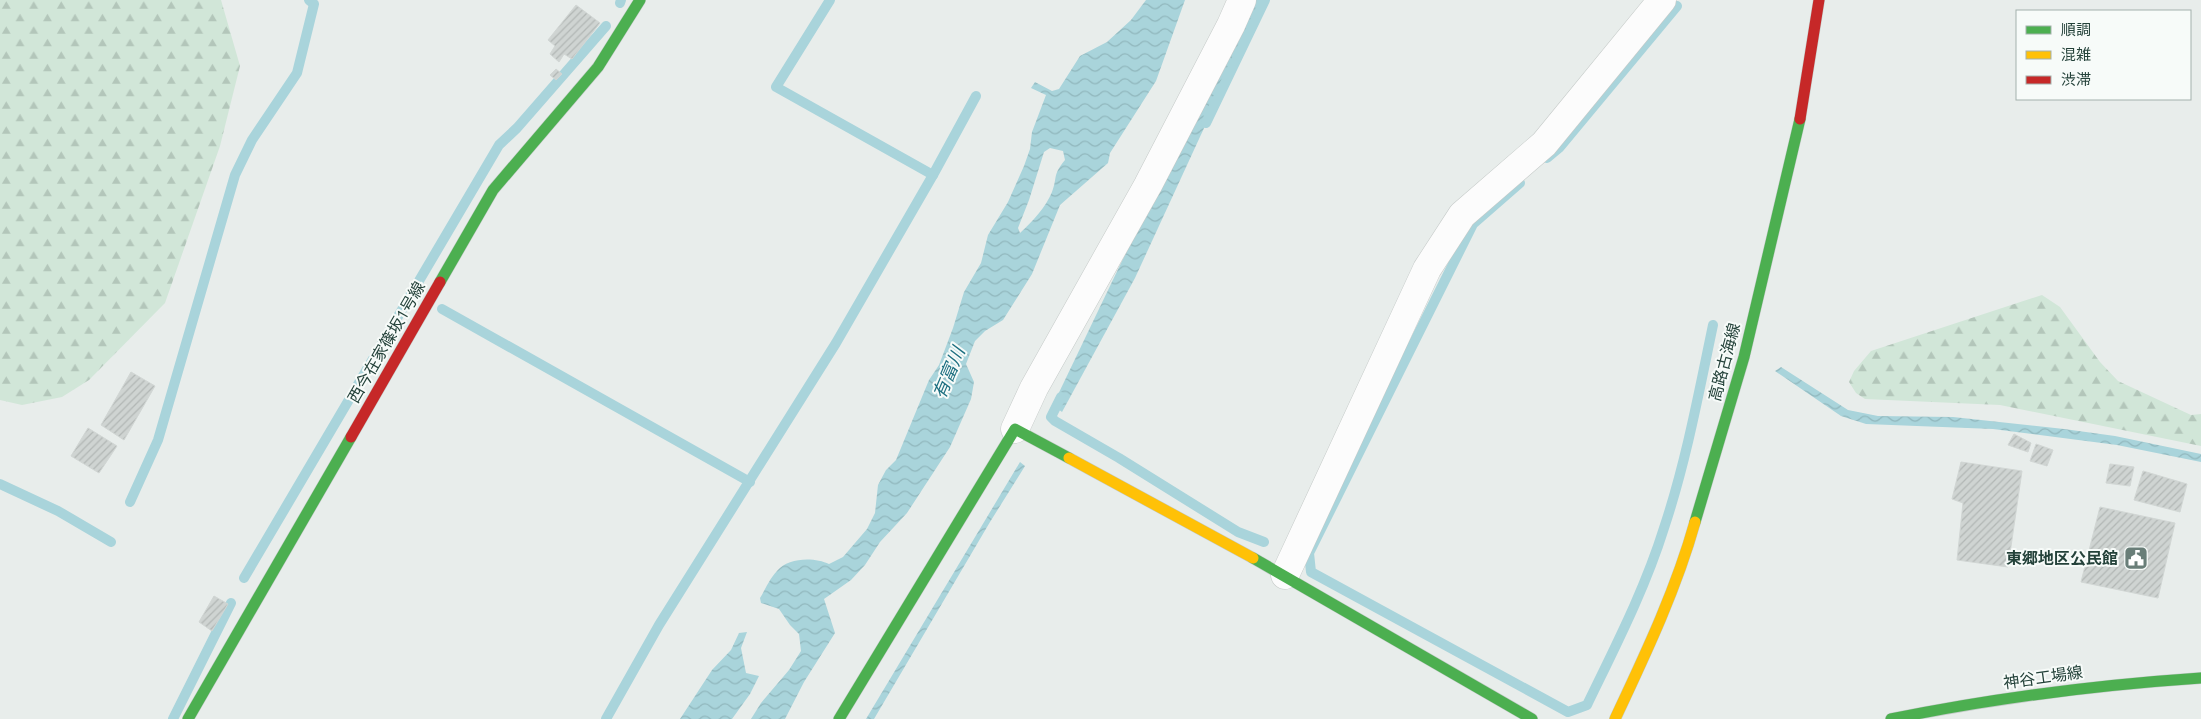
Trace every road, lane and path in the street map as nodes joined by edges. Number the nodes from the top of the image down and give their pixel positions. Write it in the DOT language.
graph roads {
  1 [pos="640,0"];
  2 [pos="1242,0"];
  3 [pos="1662,0"];
  4 [pos="1819,0"];
  5 [pos="1015,429"];
  6 [pos="1285,575"];
  7 [pos="2201,678"];
  8 [pos="188,719"];
  9 [pos="839,719"];
  10 [pos="1532,719"];
  11 [pos="1615,719"];
  12 [pos="1891,719"];
  1 -- 8 [label="street, 西今在家篠坂1号線"];
  2 -- 5 [label="street"];
  3 -- 6 [label="street"];
  4 -- 11 [label="street, 高路古海線"];
  5 -- 6 [label="street"];
  5 -- 9 [label="street"];
  6 -- 10 [label="street"];
  7 -- 12 [label="street, 神谷工場線"];
}
